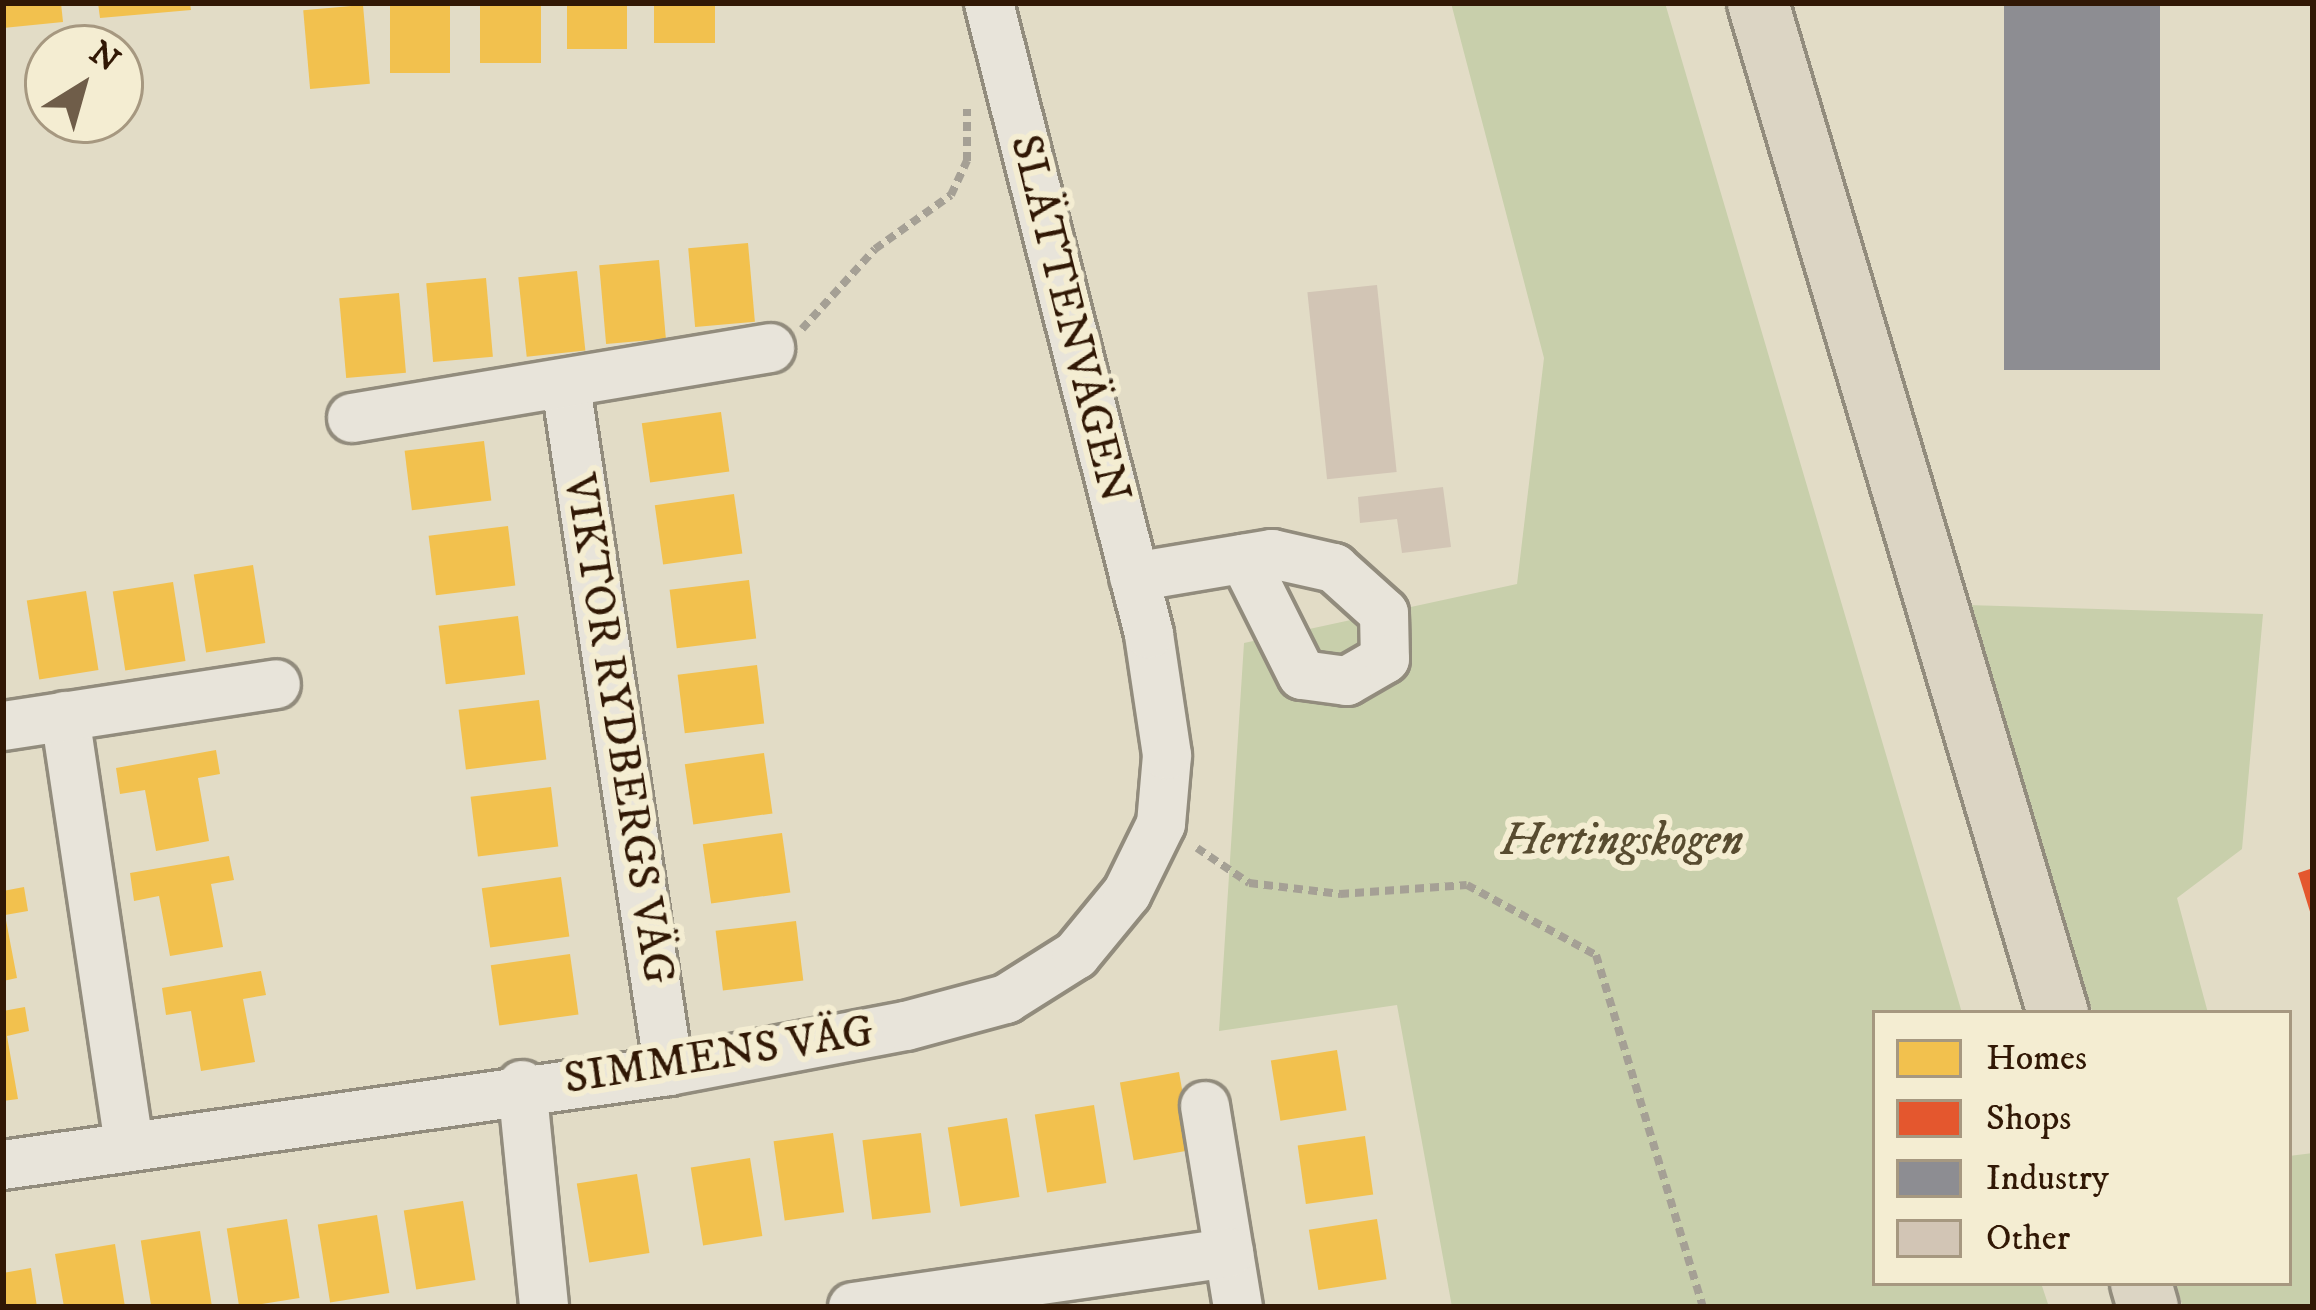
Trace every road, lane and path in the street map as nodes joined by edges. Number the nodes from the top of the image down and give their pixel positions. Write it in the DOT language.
graph roads {
  1 [pos="989,3"];
  2 [pos="1758,3"];
  3 [pos="967,96"];
  4 [pos="770,348"];
  5 [pos="566,386"];
  6 [pos="352,418"];
  7 [pos="1244,559"];
  8 [pos="1135,577"];
  9 [pos="1149,634"];
  10 [pos="276,683"];
  11 [pos="65,716"];
  12 [pos="3,726"];
  13 [pos="1161,824"];
  14 [pos="2058,1010"];
  15 [pos="669,1071"];
  16 [pos="522,1085"];
  17 [pos="1205,1106"];
  18 [pos="130,1145"];
  19 [pos="3,1165"];
  20 [pos="1229,1253"];
  21 [pos="544,1307"];
  22 [pos="854,1307"];
  23 [pos="1238,1307"];
  24 [pos="1703,1307"];
  1 -- 8 [label="street, SLÄTTENVÄGEN"];
  2 -- 14 [label="main road"];
  3 -- 4 [label="path"];
  4 -- 5 [label="street"];
  5 -- 6 [label="street"];
  5 -- 15 [label="street, VIKTOR RYDBERGS VÄG"];
  7 -- 8 [label="street"];
  8 -- 9 [label="street, SLÄTTENVÄGEN"];
  9 -- 13 [label="street, SIMMENS VÄG"];
  10 -- 11 [label="street"];
  11 -- 12 [label="street"];
  11 -- 18 [label="street"];
  13 -- 15 [label="street, SIMMENS VÄG"];
  13 -- 24 [label="path"];
  15 -- 16 [label="street, SIMMENS VÄG"];
  16 -- 18 [label="street, SIMMENS VÄG"];
  16 -- 21 [label="street"];
  17 -- 20 [label="street"];
  18 -- 19 [label="street, SIMMENS VÄG"];
  20 -- 22 [label="street"];
  20 -- 23 [label="street"];
}
